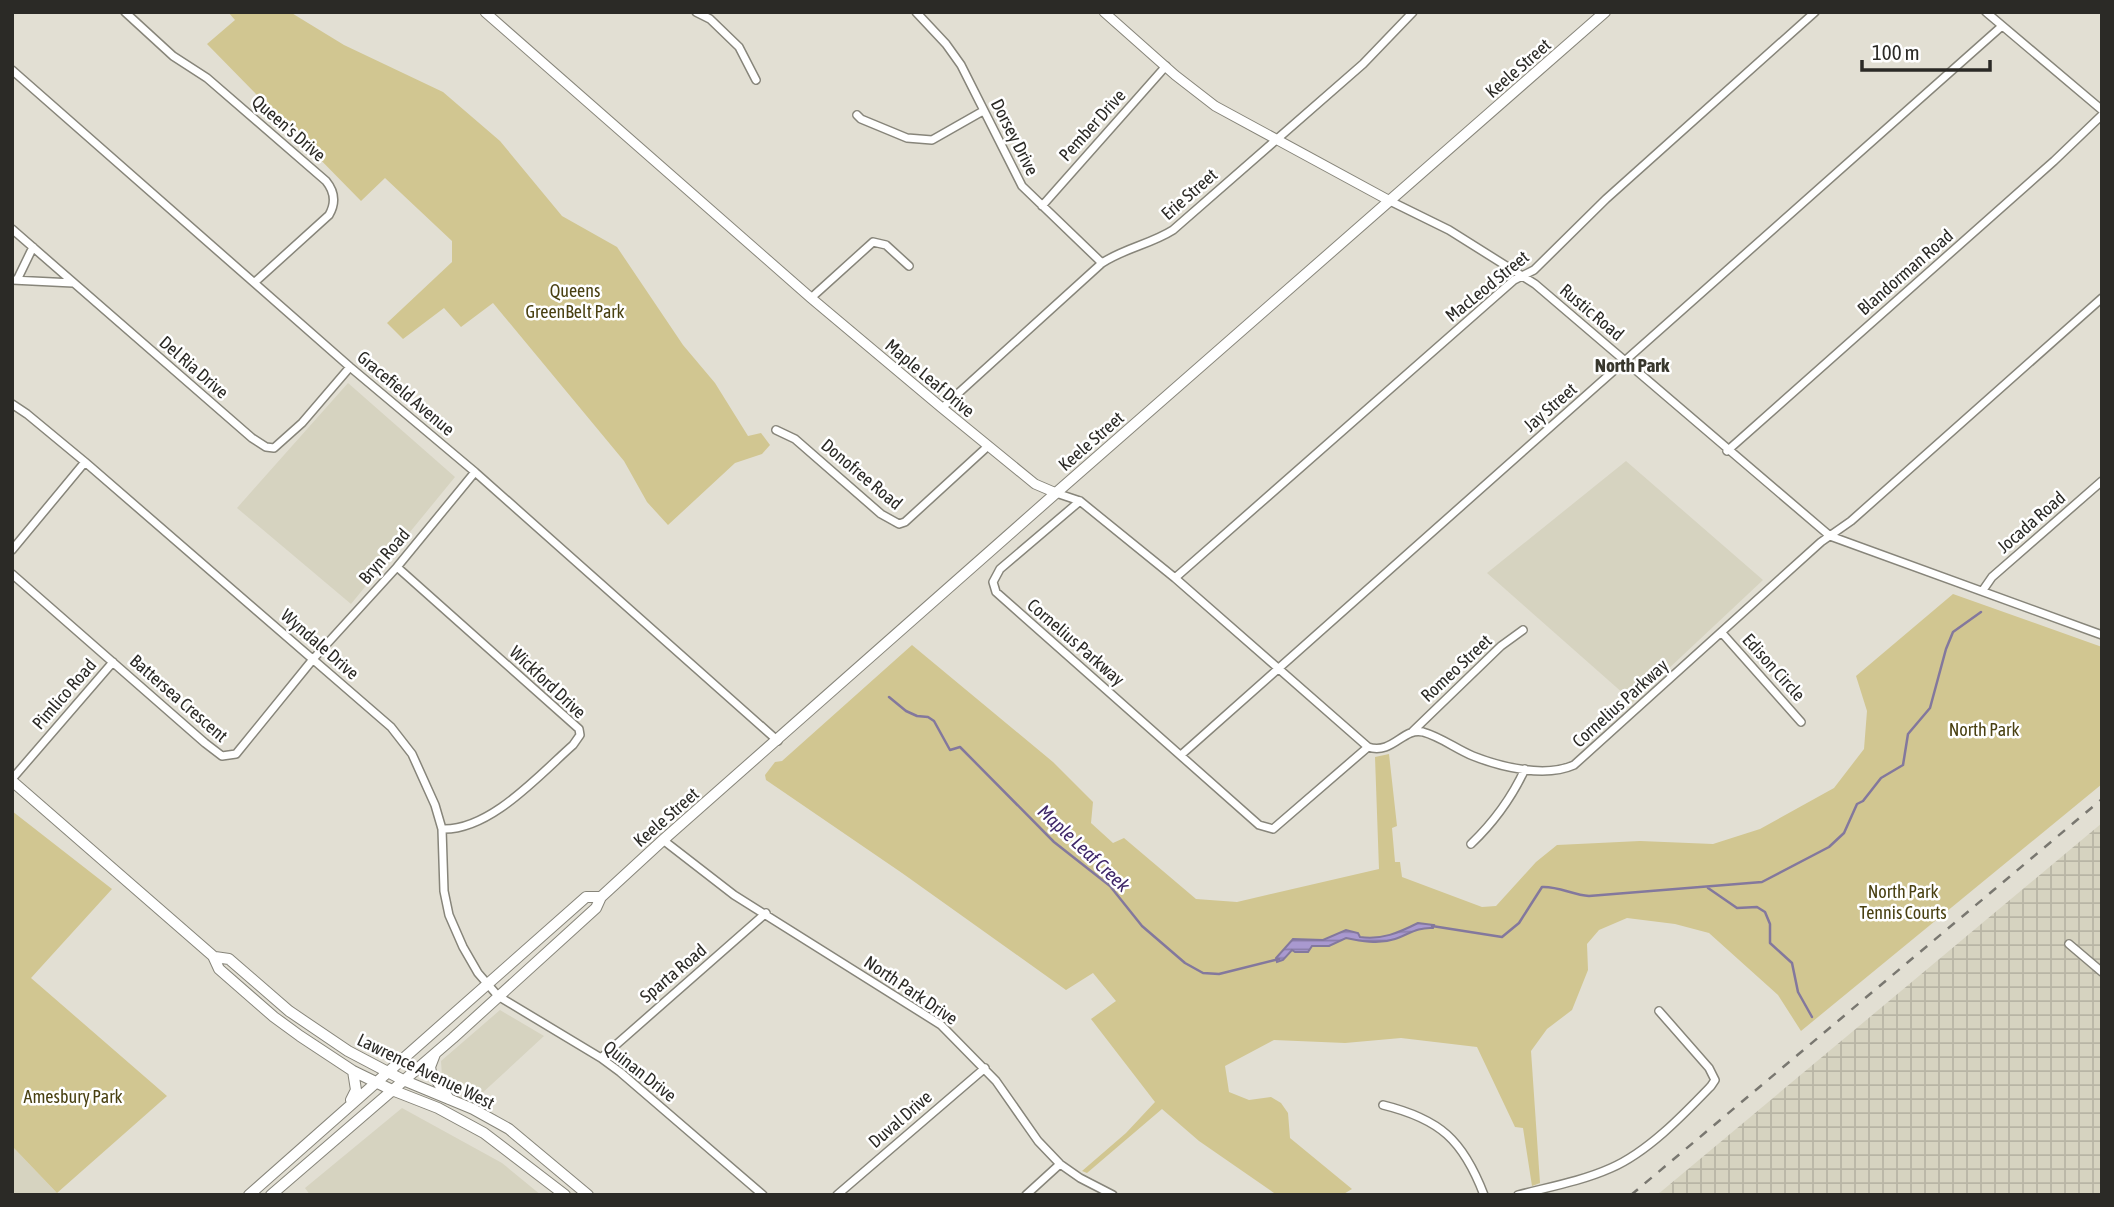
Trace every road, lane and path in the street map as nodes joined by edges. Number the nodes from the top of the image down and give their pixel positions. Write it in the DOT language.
graph roads {
  1 [pos="125,12"];
  2 [pos="485,12"];
  3 [pos="696,12"];
  4 [pos="916,12"];
  5 [pos="1104,12"];
  6 [pos="1413,12"];
  7 [pos="1605,12"];
  8 [pos="1815,12"];
  9 [pos="1986,12"];
  10 [pos="2002,26"];
  11 [pos="1166,66"];
  12 [pos="12,70"];
  13 [pos="756,80"];
  14 [pos="2102,110"];
  15 [pos="984,111"];
  16 [pos="858,115"];
  17 [pos="2102,116"];
  18 [pos="1276,138"];
  19 [pos="1390,201"];
  20 [pos="1042,206"];
  21 [pos="12,229"];
  22 [pos="33,247"];
  23 [pos="1102,263"];
  24 [pos="909,266"];
  25 [pos="1524,277"];
  26 [pos="15,280"];
  27 [pos="256,282"];
  28 [pos="74,284"];
  29 [pos="811,298"];
  30 [pos="2102,298"];
  31 [pos="1625,360"];
  32 [pos="350,367"];
  33 [pos="12,404"];
  34 [pos="942,408"];
  35 [pos="776,429"];
  36 [pos="988,447"];
  37 [pos="1727,451"];
  38 [pos="85,462"];
  39 [pos="475,472"];
  40 [pos="2102,481"];
  41 [pos="1056,493"];
  42 [pos="1080,500"];
  43 [pos="1830,536"];
  44 [pos="12,550"];
  45 [pos="397,567"];
  46 [pos="12,574"];
  47 [pos="1175,578"];
  48 [pos="1983,590"];
  49 [pos="1523,629"];
  50 [pos="1722,633"];
  51 [pos="2102,635"];
  52 [pos="314,659"];
  53 [pos="113,662"];
  54 [pos="1277,668"];
  55 [pos="1801,722"];
  56 [pos="1413,731"];
  57 [pos="778,741"];
  58 [pos="1368,747"];
  59 [pos="1181,755"];
  60 [pos="1525,769"];
  61 [pos="12,780"];
  62 [pos="442,829"];
  63 [pos="663,841"];
  64 [pos="1471,844"];
  65 [pos="601,897"];
  66 [pos="766,913"];
  67 [pos="2069,944"];
  68 [pos="215,957"];
  69 [pos="2102,971"];
  70 [pos="488,985"];
  71 [pos="498,996"];
  72 [pos="1659,1011"];
  73 [pos="437,1051"];
  74 [pos="601,1058"];
  75 [pos="985,1068"];
  76 [pos="353,1070"];
  77 [pos="388,1071"];
  78 [pos="403,1080"];
  79 [pos="375,1082"];
  80 [pos="392,1090"];
  81 [pos="450,1100"];
  82 [pos="1383,1105"];
  83 [pos="348,1107"];
  84 [pos="548,1160"];
  85 [pos="1060,1164"];
  86 [pos="278,1168"];
  87 [pos="542,1175"];
  88 [pos="289,1179"];
  89 [pos="249,1195"];
  90 [pos="271,1195"];
  91 [pos="565,1195"];
  92 [pos="588,1195"];
  93 [pos="763,1195"];
  94 [pos="836,1195"];
  95 [pos="1026,1195"];
  96 [pos="1113,1195"];
  97 [pos="1484,1195"];
  98 [pos="1518,1195"];
  1 -- 27 [label="street, Queen's Drive"];
  2 -- 29 [label="street, Maple Leaf Drive"];
  3 -- 13 [label="street"];
  4 -- 15 [label="street, Dorsey Drive"];
  5 -- 11 [label="street, Rustic Road"];
  6 -- 18 [label="street, Erie Street"];
  7 -- 19 [label="main road, Keele Street"];
  8 -- 25 [label="street, MacLeod Street"];
  9 -- 10 [label="street"];
  10 -- 14 [label="street"];
  10 -- 31 [label="street, Jay Street"];
  11 -- 18 [label="street, Rustic Road"];
  11 -- 20 [label="street, Pember Drive"];
  12 -- 27 [label="street, Gracefield Avenue"];
  15 -- 16 [label="street"];
  15 -- 20 [label="street, Dorsey Drive"];
  17 -- 37 [label="street, Blandorman Road"];
  18 -- 19 [label="street, Rustic Road"];
  18 -- 23 [label="street, Erie Street"];
  19 -- 25 [label="street, Rustic Road"];
  19 -- 41 [label="main road, Keele Street"];
  20 -- 23 [label="street, Dorsey Drive"];
  21 -- 22 [label="street, Del Ria Drive"];
  22 -- 26 [label="street"];
  22 -- 28 [label="street, Del Ria Drive"];
  23 -- 34 [label="street, Erie Street"];
  24 -- 29 [label="street"];
  25 -- 31 [label="street, Rustic Road"];
  25 -- 47 [label="street, MacLeod Street"];
  26 -- 28 [label="street"];
  27 -- 32 [label="street, Gracefield Avenue"];
  28 -- 32 [label="street, Del Ria Drive"];
  29 -- 34 [label="street, Maple Leaf Drive"];
  30 -- 43 [label="street, Cornelius Parkway"];
  31 -- 37 [label="street, Rustic Road"];
  31 -- 54 [label="street, Jay Street"];
  32 -- 39 [label="street, Gracefield Avenue"];
  33 -- 38 [label="street, Wyndale Drive"];
  34 -- 36 [label="street, Maple Leaf Drive"];
  35 -- 36 [label="street, Donofree Road"];
  36 -- 41 [label="street, Maple Leaf Drive"];
  37 -- 43 [label="street, Rustic Road"];
  38 -- 44 [label="street"];
  38 -- 52 [label="street, Wyndale Drive"];
  39 -- 45 [label="street, Bryn Road"];
  39 -- 57 [label="street, Gracefield Avenue"];
  40 -- 48 [label="street, Jocada Road"];
  41 -- 42 [label="street, Maple Leaf Drive"];
  41 -- 57 [label="main road, Keele Street"];
  42 -- 47 [label="street, Maple Leaf Drive"];
  42 -- 59 [label="street, Cornelius Parkway"];
  43 -- 48 [label="street, Rustic Road"];
  43 -- 50 [label="street, Cornelius Parkway"];
  45 -- 52 [label="street, Bryn Road"];
  45 -- 62 [label="street, Wickford Drive"];
  46 -- 53 [label="street, Battersea Crescent"];
  47 -- 54 [label="street, Maple Leaf Drive"];
  48 -- 51 [label="street, Rustic Road"];
  49 -- 56 [label="street, Romeo Street"];
  50 -- 55 [label="street, Edison Circle"];
  50 -- 60 [label="street, Cornelius Parkway"];
  52 -- 53 [label="street, Battersea Crescent"];
  52 -- 62 [label="street, Wyndale Drive"];
  53 -- 61 [label="street, Pimlico Road"];
  54 -- 58 [label="street, Maple Leaf Drive"];
  54 -- 59 [label="street, Jay Street"];
  56 -- 58 [label="street, Cornelius Parkway"];
  56 -- 60 [label="street, Cornelius Parkway"];
  57 -- 63 [label="main road, Keele Street"];
  58 -- 59 [label="street, Cornelius Parkway"];
  60 -- 64 [label="street"];
  61 -- 68 [label="main road, Lawrence Avenue West"];
  62 -- 70 [label="street, Wyndale Drive"];
  63 -- 65 [label="main road, Keele Street"];
  63 -- 66 [label="street, North Park Drive"];
  65 -- 70 [label="main road, Keele Street"];
  65 -- 71 [label="main road, Keele Street"];
  66 -- 74 [label="street, Sparta Road"];
  66 -- 75 [label="street, North Park Drive"];
  67 -- 69 [label="street"];
  68 -- 76 [label="main road, Lawrence Avenue West"];
  68 -- 77 [label="main road, Lawrence Avenue West"];
  70 -- 71 [label="street, Quinan Drive"];
  70 -- 77 [label="main road, Keele Street"];
  71 -- 73 [label="main road, Keele Street"];
  71 -- 74 [label="street, Quinan Drive"];
  72 -- 98 [label="street"];
  73 -- 78 [label="main road, Keele Street"];
  73 -- 81 [label="main road"];
  74 -- 93 [label="street, Quinan Drive"];
  75 -- 85 [label="street, North Park Drive"];
  75 -- 94 [label="street, Duval Drive"];
  76 -- 79 [label="main road, Lawrence Avenue West"];
  76 -- 83 [label="main road"];
  77 -- 78 [label="main road, Lawrence Avenue West"];
  77 -- 79 [label="main road, Keele Street"];
  78 -- 80 [label="main road, Keele Street"];
  78 -- 81 [label="main road, Lawrence Avenue West"];
  79 -- 80 [label="main road, Lawrence Avenue West"];
  79 -- 83 [label="main road, Keele Street"];
  80 -- 87 [label="main road, Lawrence Avenue West"];
  80 -- 88 [label="main road, Keele Street"];
  81 -- 84 [label="main road, Lawrence Avenue West"];
  82 -- 97 [label="street"];
  83 -- 86 [label="main road, Keele Street"];
  84 -- 87 [label="main road"];
  84 -- 92 [label="main road, Lawrence Avenue West"];
  85 -- 95 [label="street"];
  85 -- 96 [label="street, North Park Drive"];
  86 -- 88 [label="main road"];
  86 -- 89 [label="main road, Keele Street"];
  87 -- 91 [label="main road, Lawrence Avenue West"];
  88 -- 90 [label="main road, Keele Street"];
}
